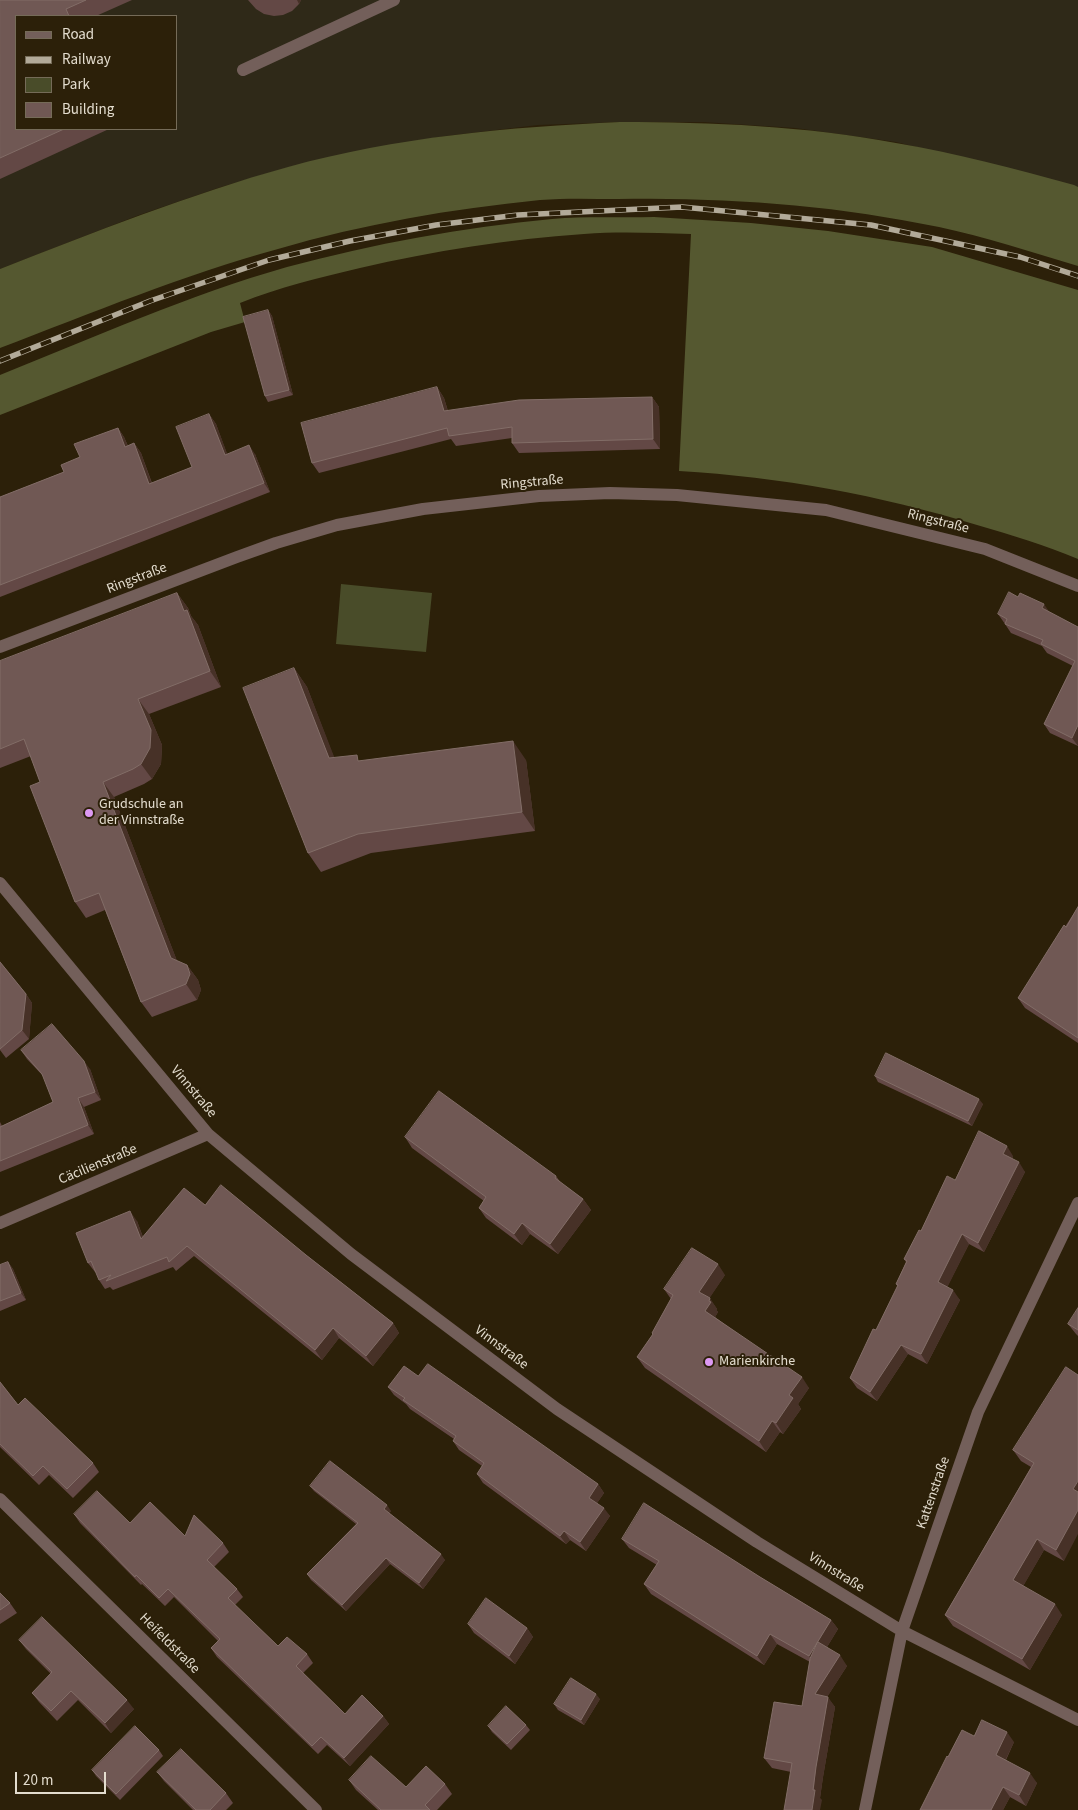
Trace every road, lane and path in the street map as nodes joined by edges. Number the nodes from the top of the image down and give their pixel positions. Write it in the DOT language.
graph roads {
  1 [pos="394,0"];
  2 [pos="243,70"];
  3 [pos="1078,586"];
  4 [pos="0,648"];
  5 [pos="0,883"];
  6 [pos="208,1134"];
  7 [pos="1078,1202"];
  8 [pos="0,1223"];
  9 [pos="0,1499"];
  10 [pos="902,1631"];
  11 [pos="1078,1720"];
  12 [pos="316,1810"];
  13 [pos="865,1810"];
  1 -- 2 [label="street"];
  3 -- 4 [label="street, Ringstraße"];
  5 -- 6 [label="street, Vinnstraße"];
  6 -- 8 [label="street, Cäcilienstraße"];
  6 -- 10 [label="street, Vinnstraße"];
  7 -- 10 [label="street, Kattenstraße"];
  9 -- 12 [label="street, Heifeldstraße"];
  10 -- 11 [label="street, Vinnstraße"];
  10 -- 13 [label="street, Kattenstraße"];
}
